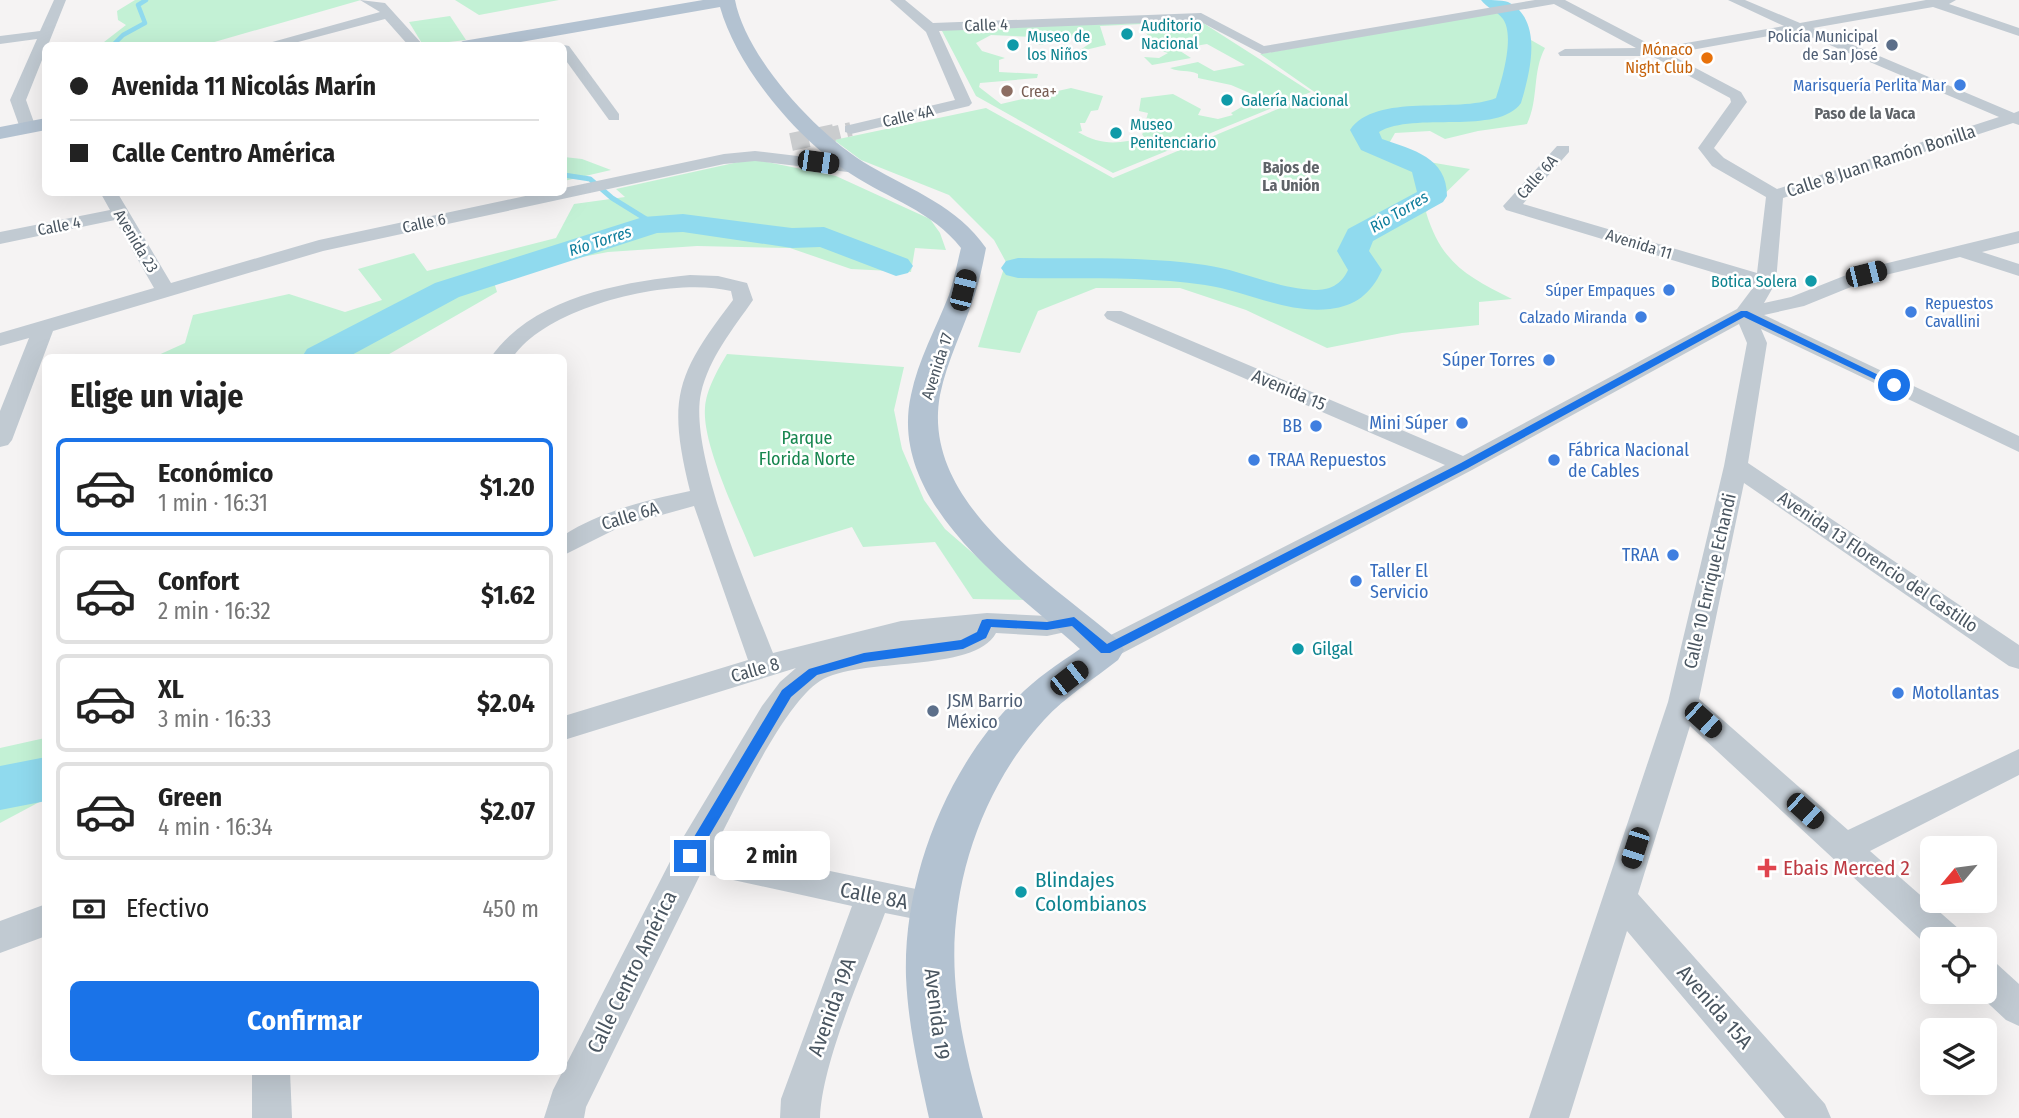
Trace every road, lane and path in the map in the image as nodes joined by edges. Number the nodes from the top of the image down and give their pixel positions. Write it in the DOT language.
graph roads {
  1 [pos="60,0"];
  2 [pos="366,0"];
  3 [pos="727,0"];
  4 [pos="896,0"];
  5 [pos="1556,0"];
  6 [pos="1734,0"];
  7 [pos="1950,0"];
  8 [pos="1931,1"];
  9 [pos="1510,7"];
  10 [pos="665,11"];
  11 [pos="390,14"];
  12 [pos="1207,19"];
  13 [pos="733,23"];
  14 [pos="932,27"];
  15 [pos="1800,28"];
  16 [pos="2019,32"];
  17 [pos="45,34"];
  18 [pos="0,40"];
  19 [pos="281,42"];
  20 [pos="414,42"];
  21 [pos="558,42"];
  22 [pos="1658,52"];
  23 [pos="1565,53"];
  24 [pos="567,54"];
  25 [pos="614,117"];
  26 [pos="2017,118"];
  27 [pos="37,126"];
  28 [pos="851,129"];
  29 [pos="0,133"];
  30 [pos="791,142"];
  31 [pos="1563,149"];
  32 [pos="724,159"];
  33 [pos="856,168"];
  34 [pos="567,192"];
  35 [pos="1775,195"];
  36 [pos="110,196"];
  37 [pos="548,196"];
  38 [pos="1512,206"];
  39 [pos="118,214"];
  40 [pos="2019,237"];
  41 [pos="0,238"];
  42 [pos="1960,251"];
  43 [pos="2019,270"];
  44 [pos="1766,282"];
  45 [pos="165,290"];
  46 [pos="1744,313"];
  47 [pos="1114,315"];
  48 [pos="44,327"];
  49 [pos="0,340"];
  50 [pos="504,354"];
  51 [pos="0,440"];
  52 [pos="2019,445"];
  53 [pos="1464,465"];
  54 [pos="1737,466"];
  55 [pos="702,496"];
  56 [pos="567,545"];
  57 [pos="1074,621"];
  58 [pos="987,623"];
  59 [pos="1105,650"];
  60 [pos="2019,659"];
  61 [pos="764,666"];
  62 [pos="1683,702"];
  63 [pos="567,727"];
  64 [pos="2019,761"];
  65 [pos="1846,847"];
  66 [pos="690,856"];
  67 [pos="873,897"];
  68 [pos="1619,897"];
  69 [pos="935,908"];
  70 [pos="42,921"];
  71 [pos="1931,927"];
  72 [pos="0,937"];
  73 [pos="1997,988"];
  74 [pos="2019,1008"];
  75 [pos="271,1075"];
  76 [pos="272,1118"];
  77 [pos="564,1118"];
  78 [pos="800,1118"];
  79 [pos="956,1118"];
  80 [pos="1549,1118"];
  81 [pos="1811,1118"];
  1 -- 17 [label="street"];
  2 -- 11 [label="street"];
  3 -- 10 [label="main road"];
  3 -- 13 [label="main road, Avenida 17"];
  4 -- 14 [label="street"];
  5 -- 9 [label="street"];
  5 -- 22 [label="street"];
  6 -- 15 [label="street"];
  7 -- 8 [label="street"];
  8 -- 15 [label="street"];
  8 -- 16 [label="street"];
  9 -- 12 [label="street"];
  10 -- 13 [label="main road"];
  10 -- 21 [label="main road"];
  11 -- 19 [label="street"];
  11 -- 20 [label="street"];
  12 -- 14 [label="street, Calle 4"];
  13 -- 33 [label="main road, Avenida 17"];
  14 -- 28 [label="street, Calle 4A"];
  15 -- 22 [label="street"];
  15 -- 26 [label="street"];
  17 -- 18 [label="street"];
  17 -- 27 [label="street"];
  22 -- 23 [label="street"];
  22 -- 35 [label="street"];
  24 -- 25 [label="street"];
  26 -- 35 [label="street, Calle 8 Juan Ramón Bonilla"];
  27 -- 29 [label="main road"];
  30 -- 32 [label="street"];
  31 -- 38 [label="street, Calle 6A"];
  32 -- 33 [label="street, Calle 6"];
  32 -- 34 [label="street, Calle 6"];
  33 -- 57 [label="main road, Avenida 17"];
  35 -- 44 [label="street, Calle 8 Juan Ramón Bonilla"];
  36 -- 39 [label="street, Avenida 23"];
  37 -- 45 [label="street, Calle 6"];
  38 -- 44 [label="street, Avenida 11"];
  39 -- 41 [label="street, Calle 4"];
  39 -- 45 [label="street, Avenida 23"];
  40 -- 42 [label="street"];
  42 -- 43 [label="street"];
  42 -- 46 [label="street"];
  44 -- 46 [label="street, Calle 8 Juan Ramón Bonilla"];
  45 -- 48 [label="street, Calle 6"];
  46 -- 52 [label="street"];
  46 -- 53 [label="street, Calle 8 Juan Ramón Bonilla"];
  46 -- 54 [label="street, Calle 10 Enrique Echandi"];
  47 -- 53 [label="street, Avenida 15"];
  48 -- 49 [label="street, Calle 6"];
  48 -- 51 [label="street"];
  50 -- 55 [label="street"];
  53 -- 59 [label="street, Calle 8 Juan Ramón Bonilla"];
  54 -- 60 [label="street, Avenida 13 Florencio del Castillo"];
  54 -- 62 [label="street, Calle 10 Enrique Echandi"];
  55 -- 56 [label="street, Calle 6A"];
  55 -- 61 [label="street"];
  57 -- 58 [label="street, Calle 8"];
  57 -- 59 [label="main road, Avenida 17"];
  58 -- 61 [label="street, Calle 8"];
  58 -- 66 [label="street, Calle Centro América"];
  59 -- 69 [label="main road, Calle 8 Juan Ramón Bonilla"];
  61 -- 63 [label="street, Calle 8"];
  62 -- 65 [label="street"];
  62 -- 68 [label="street, Calle 10 Enrique Echandi"];
  64 -- 65 [label="street"];
  65 -- 71 [label="street"];
  66 -- 67 [label="street, Calle 8A"];
  66 -- 77 [label="street, Calle Centro América"];
  67 -- 69 [label="street, Calle 8A"];
  67 -- 78 [label="street, Avenida 19A"];
  68 -- 80 [label="street, Calle 10 Enrique Echandi"];
  68 -- 81 [label="street, Avenida 15A"];
  69 -- 79 [label="main road, Avenida 19"];
  70 -- 72 [label="street"];
  73 -- 74 [label="street"];
  75 -- 76 [label="street"];
}
